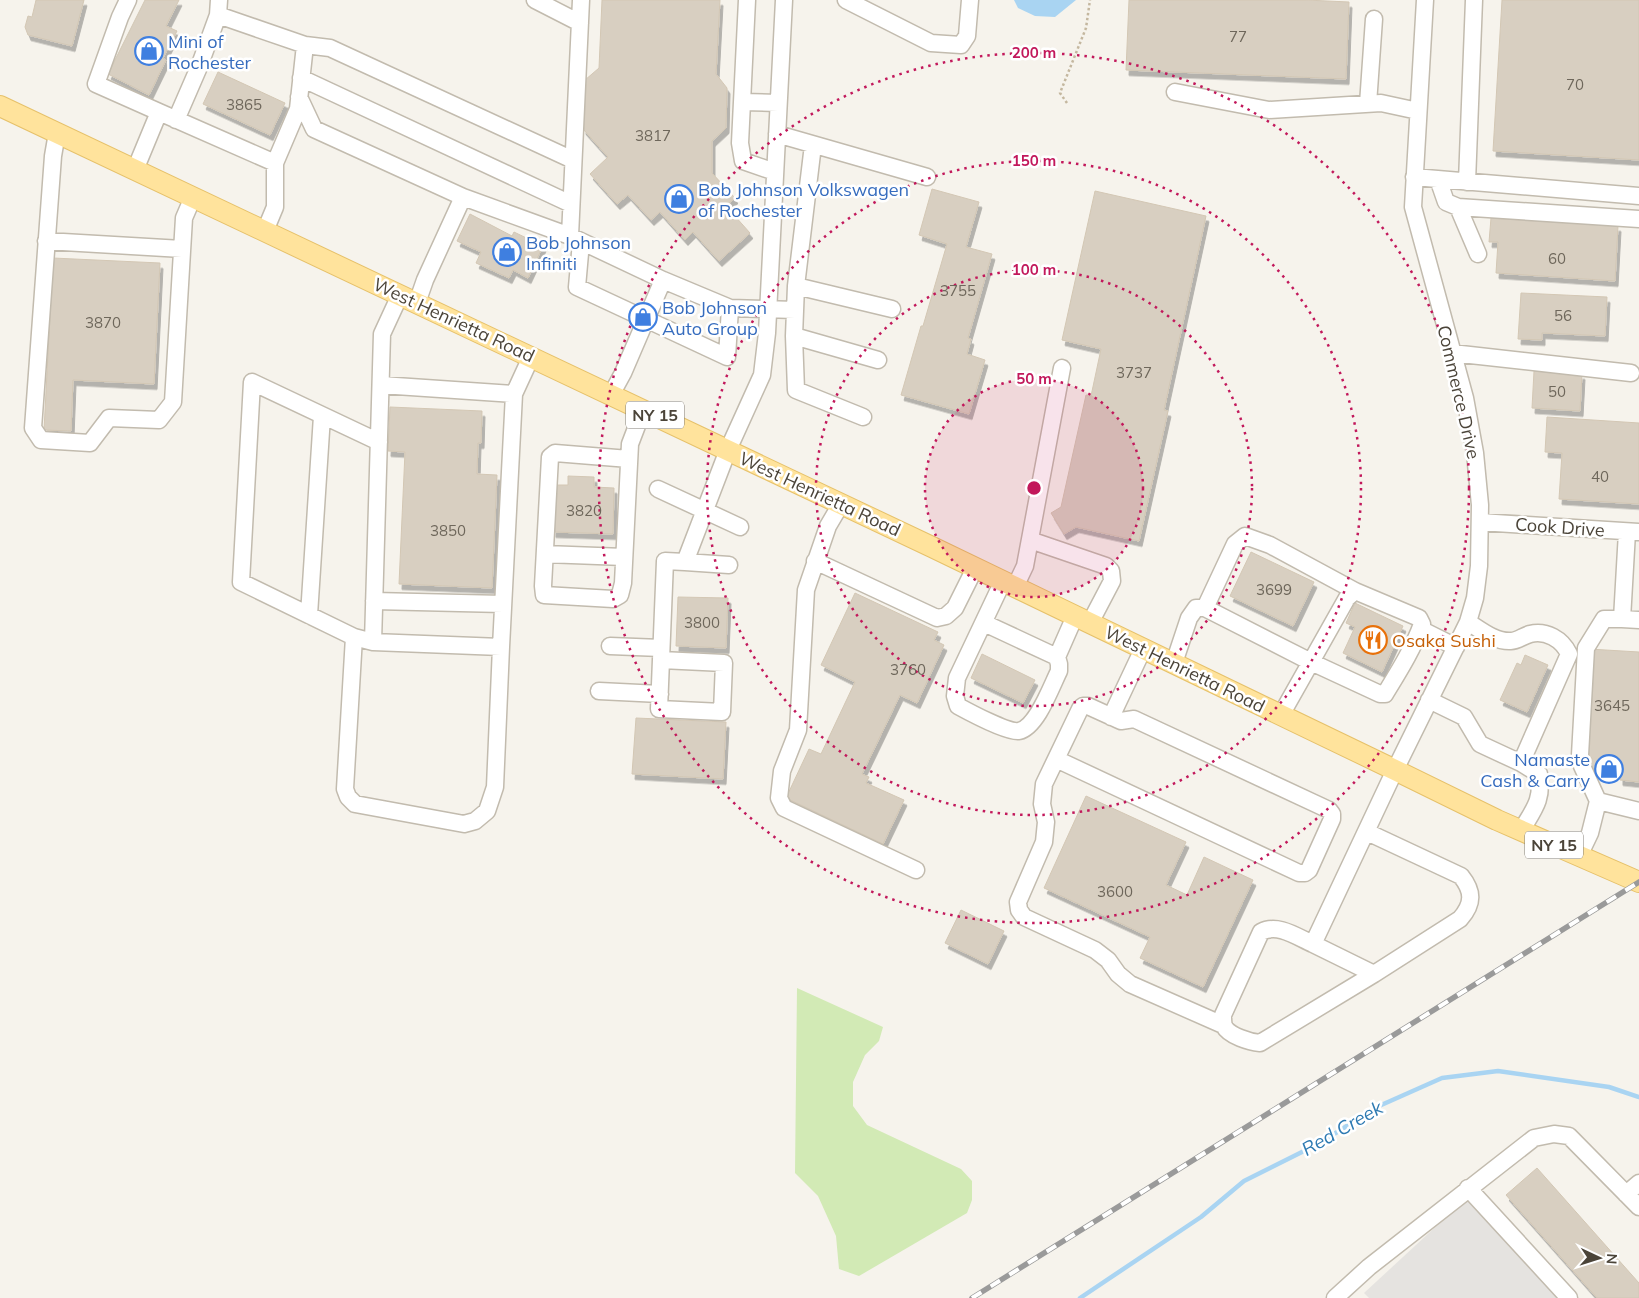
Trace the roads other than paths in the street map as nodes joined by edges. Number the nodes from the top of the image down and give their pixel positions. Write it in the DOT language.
graph roads {
  1 [pos="128,0"];
  2 [pos="535,0"];
  3 [pos="582,0"];
  4 [pos="746,0"];
  5 [pos="784,0"];
  6 [pos="846,0"];
  7 [pos="970,0"];
  8 [pos="1425,0"];
  9 [pos="1474,0"];
  10 [pos="219,7"];
  11 [pos="1374,19"];
  12 [pos="580,23"];
  13 [pos="305,46"];
  14 [pos="302,78"];
  15 [pos="1175,92"];
  16 [pos="299,97"];
  17 [pos="742,102"];
  18 [pos="778,103"];
  19 [pos="1368,104"];
  20 [pos="0,106"];
  21 [pos="1418,111"];
  22 [pos="158,112"];
  23 [pos="176,120"];
  24 [pos="57,133"];
  25 [pos="777,134"];
  26 [pos="813,145"];
  27 [pos="573,160"];
  28 [pos="275,163"];
  29 [pos="135,170"];
  30 [pos="775,172"];
  31 [pos="927,177"];
  32 [pos="1414,177"];
  33 [pos="1438,179"];
  34 [pos="1467,182"];
  35 [pos="463,196"];
  36 [pos="1639,196"];
  37 [pos="193,197"];
  38 [pos="571,204"];
  39 [pos="1458,207"];
  40 [pos="1639,219"];
  41 [pos="265,231"];
  42 [pos="575,239"];
  43 [pos="46,241"];
  44 [pos="182,249"];
  45 [pos="1478,254"];
  46 [pos="663,280"];
  47 [pos="796,286"];
  48 [pos="409,299"];
  49 [pos="730,308"];
  50 [pos="892,309"];
  51 [pos="768,310"];
  52 [pos="795,310"];
  53 [pos="646,319"];
  54 [pos="794,336"];
  55 [pos="1452,353"];
  56 [pos="531,357"];
  57 [pos="878,360"];
  58 [pos="1062,368"];
  59 [pos="1631,373"];
  60 [pos="381,385"];
  61 [pos="514,394"];
  62 [pos="611,395"];
  63 [pos="643,410"];
  64 [pos="322,416"];
  65 [pos="863,417"];
  66 [pos="379,442"];
  67 [pos="728,450"];
  68 [pos="628,459"];
  69 [pos="658,489"];
  70 [pos="841,504"];
  71 [pos="705,511"];
  72 [pos="1480,522"];
  73 [pos="740,527"];
  74 [pos="1633,532"];
  75 [pos="1030,540"];
  76 [pos="545,554"];
  77 [pos="624,557"];
  78 [pos="815,561"];
  79 [pos="685,562"];
  80 [pos="728,565"];
  81 [pos="975,568"];
  82 [pos="1009,584"];
  83 [pos="1355,591"];
  84 [pos="374,601"];
  85 [pos="504,604"];
  86 [pos="1205,608"];
  87 [pos="309,615"];
  88 [pos="1082,619"];
  89 [pos="1622,619"];
  90 [pos="1639,620"];
  91 [pos="1468,622"];
  92 [pos="984,623"];
  93 [pos="1420,630"];
  94 [pos="354,637"];
  95 [pos="373,642"];
  96 [pos="610,646"];
  97 [pos="501,647"];
  98 [pos="1456,647"];
  99 [pos="1143,648"];
  100 [pos="661,654"];
  101 [pos="1057,657"];
  102 [pos="1311,662"];
  103 [pos="1174,663"];
  104 [pos="599,691"];
  105 [pos="660,694"];
  106 [pos="1429,700"];
  107 [pos="1281,715"];
  108 [pos="1111,717"];
  109 [pos="1056,759"];
  110 [pos="1521,764"];
  111 [pos="1395,770"];
  112 [pos="1598,801"];
  113 [pos="1639,811"];
  114 [pos="1521,831"];
  115 [pos="1366,832"];
  116 [pos="1579,856"];
  117 [pos="916,870"];
  118 [pos="1639,882"];
  119 [pos="1313,944"];
  120 [pos="1374,974"];
  121 [pos="1223,1025"];
  122 [pos="1639,1183"];
  123 [pos="1468,1188"];
  124 [pos="1626,1194"];
  125 [pos="1639,1207"];
  126 [pos="1335,1298"];
  127 [pos="1568,1298"];
  1 -- 22 [label="street"];
  2 -- 12 [label="street"];
  3 -- 12 [label="street"];
  4 -- 17 [label="street"];
  5 -- 18 [label="street"];
  6 -- 7 [label="street"];
  8 -- 21 [label="street, Commerce Drive"];
  9 -- 34 [label="street"];
  10 -- 13 [label="street"];
  10 -- 23 [label="street"];
  11 -- 19 [label="street"];
  12 -- 27 [label="street"];
  13 -- 14 [label="street"];
  13 -- 27 [label="street"];
  14 -- 16 [label="street"];
  14 -- 38 [label="street"];
  15 -- 19 [label="street"];
  16 -- 28 [label="street"];
  16 -- 35 [label="street"];
  17 -- 18 [label="street"];
  17 -- 30 [label="street"];
  18 -- 25 [label="street"];
  19 -- 21 [label="street"];
  20 -- 24 [label="main road, West Henrietta Road / NY 15"];
  21 -- 32 [label="street, Commerce Drive"];
  22 -- 23 [label="street"];
  22 -- 29 [label="street"];
  23 -- 28 [label="street"];
  24 -- 29 [label="main road, West Henrietta Road / NY 15"];
  24 -- 43 [label="street"];
  25 -- 26 [label="street"];
  25 -- 30 [label="street"];
  26 -- 31 [label="street"];
  26 -- 47 [label="street"];
  27 -- 38 [label="street"];
  28 -- 41 [label="street"];
  29 -- 37 [label="main road, West Henrietta Road / NY 15"];
  30 -- 51 [label="street"];
  32 -- 33 [label="street"];
  32 -- 55 [label="street, Commerce Drive"];
  33 -- 34 [label="street"];
  33 -- 39 [label="street"];
  34 -- 36 [label="street"];
  35 -- 42 [label="street"];
  35 -- 48 [label="street"];
  37 -- 41 [label="main road, West Henrietta Road / NY 15"];
  37 -- 44 [label="street"];
  38 -- 42 [label="street"];
  39 -- 40 [label="street"];
  39 -- 45 [label="street"];
  41 -- 48 [label="main road, West Henrietta Road / NY 15"];
  42 -- 46 [label="street"];
  42 -- 53 [label="street"];
  43 -- 44 [label="street"];
  43 -- 44 [label="street"];
  46 -- 49 [label="street"];
  46 -- 53 [label="street"];
  47 -- 50 [label="street"];
  47 -- 52 [label="street"];
  48 -- 56 [label="main road, West Henrietta Road / NY 15"];
  48 -- 60 [label="street"];
  49 -- 51 [label="street"];
  49 -- 53 [label="street"];
  51 -- 52 [label="street"];
  51 -- 67 [label="street"];
  52 -- 54 [label="street"];
  53 -- 62 [label="street"];
  54 -- 57 [label="street"];
  54 -- 65 [label="street"];
  55 -- 59 [label="street"];
  55 -- 72 [label="street, Commerce Drive"];
  56 -- 61 [label="street"];
  56 -- 62 [label="main road, West Henrietta Road / NY 15"];
  58 -- 75 [label="street"];
  60 -- 61 [label="street"];
  60 -- 66 [label="street"];
  61 -- 85 [label="street"];
  62 -- 63 [label="main road, West Henrietta Road / NY 15"];
  63 -- 67 [label="main road, West Henrietta Road / NY 15"];
  63 -- 68 [label="street"];
  64 -- 66 [label="street"];
  64 -- 87 [label="street"];
  64 -- 87 [label="street"];
  66 -- 84 [label="street"];
  67 -- 70 [label="main road, West Henrietta Road / NY 15"];
  67 -- 71 [label="street"];
  68 -- 76 [label="street"];
  68 -- 77 [label="street"];
  69 -- 71 [label="street"];
  70 -- 78 [label="street"];
  70 -- 81 [label="main road, West Henrietta Road / NY 15"];
  71 -- 73 [label="street"];
  71 -- 79 [label="street"];
  72 -- 74 [label="street, Cook Drive"];
  72 -- 91 [label="street, Commerce Drive"];
  74 -- 89 [label="street"];
  75 -- 82 [label="street"];
  75 -- 88 [label="street"];
  76 -- 77 [label="street"];
  76 -- 77 [label="street"];
  78 -- 81 [label="street"];
  78 -- 117 [label="street"];
  79 -- 80 [label="street"];
  79 -- 100 [label="street"];
  81 -- 82 [label="main road, West Henrietta Road / NY 15"];
  82 -- 88 [label="main road, West Henrietta Road / NY 15"];
  82 -- 92 [label="street"];
  83 -- 86 [label="street"];
  83 -- 93 [label="street"];
  83 -- 102 [label="street"];
  84 -- 85 [label="street"];
  84 -- 95 [label="street"];
  85 -- 97 [label="street"];
  86 -- 102 [label="street"];
  86 -- 103 [label="street"];
  87 -- 94 [label="street"];
  88 -- 99 [label="main road, West Henrietta Road / NY 15"];
  88 -- 101 [label="street"];
  89 -- 90 [label="street"];
  89 -- 112 [label="street"];
  91 -- 98 [label="street, Commerce Drive"];
  91 -- 110 [label="street"];
  92 -- 101 [label="street"];
  92 -- 101 [label="street"];
  93 -- 98 [label="street"];
  93 -- 102 [label="street"];
  94 -- 95 [label="street"];
  94 -- 97 [label="street"];
  95 -- 97 [label="street"];
  96 -- 100 [label="street"];
  98 -- 106 [label="street, Commerce Drive"];
  99 -- 103 [label="main road, West Henrietta Road / NY 15"];
  99 -- 108 [label="street"];
  100 -- 105 [label="street"];
  100 -- 105 [label="street"];
  102 -- 107 [label="street"];
  103 -- 107 [label="main road, West Henrietta Road / NY 15"];
  104 -- 105 [label="street"];
  106 -- 110 [label="street"];
  106 -- 111 [label="street, Commerce Drive"];
  107 -- 111 [label="main road, West Henrietta Road / NY 15"];
  108 -- 109 [label="street"];
  108 -- 109 [label="street"];
  109 -- 121 [label="street"];
  110 -- 114 [label="street"];
  111 -- 114 [label="main road, West Henrietta Road / NY 15"];
  111 -- 115 [label="street, Commerce Drive"];
  112 -- 113 [label="street"];
  112 -- 116 [label="street"];
  114 -- 116 [label="main road, West Henrietta Road / NY 15"];
  115 -- 119 [label="street, Commerce Drive"];
  115 -- 120 [label="street"];
  116 -- 118 [label="main road, West Henrietta Road / NY 15"];
  119 -- 120 [label="street"];
  119 -- 121 [label="street"];
  120 -- 121 [label="street"];
  122 -- 124 [label="street"];
  123 -- 124 [label="street"];
  123 -- 126 [label="street"];
  123 -- 127 [label="street"];
  124 -- 125 [label="street"];
}
